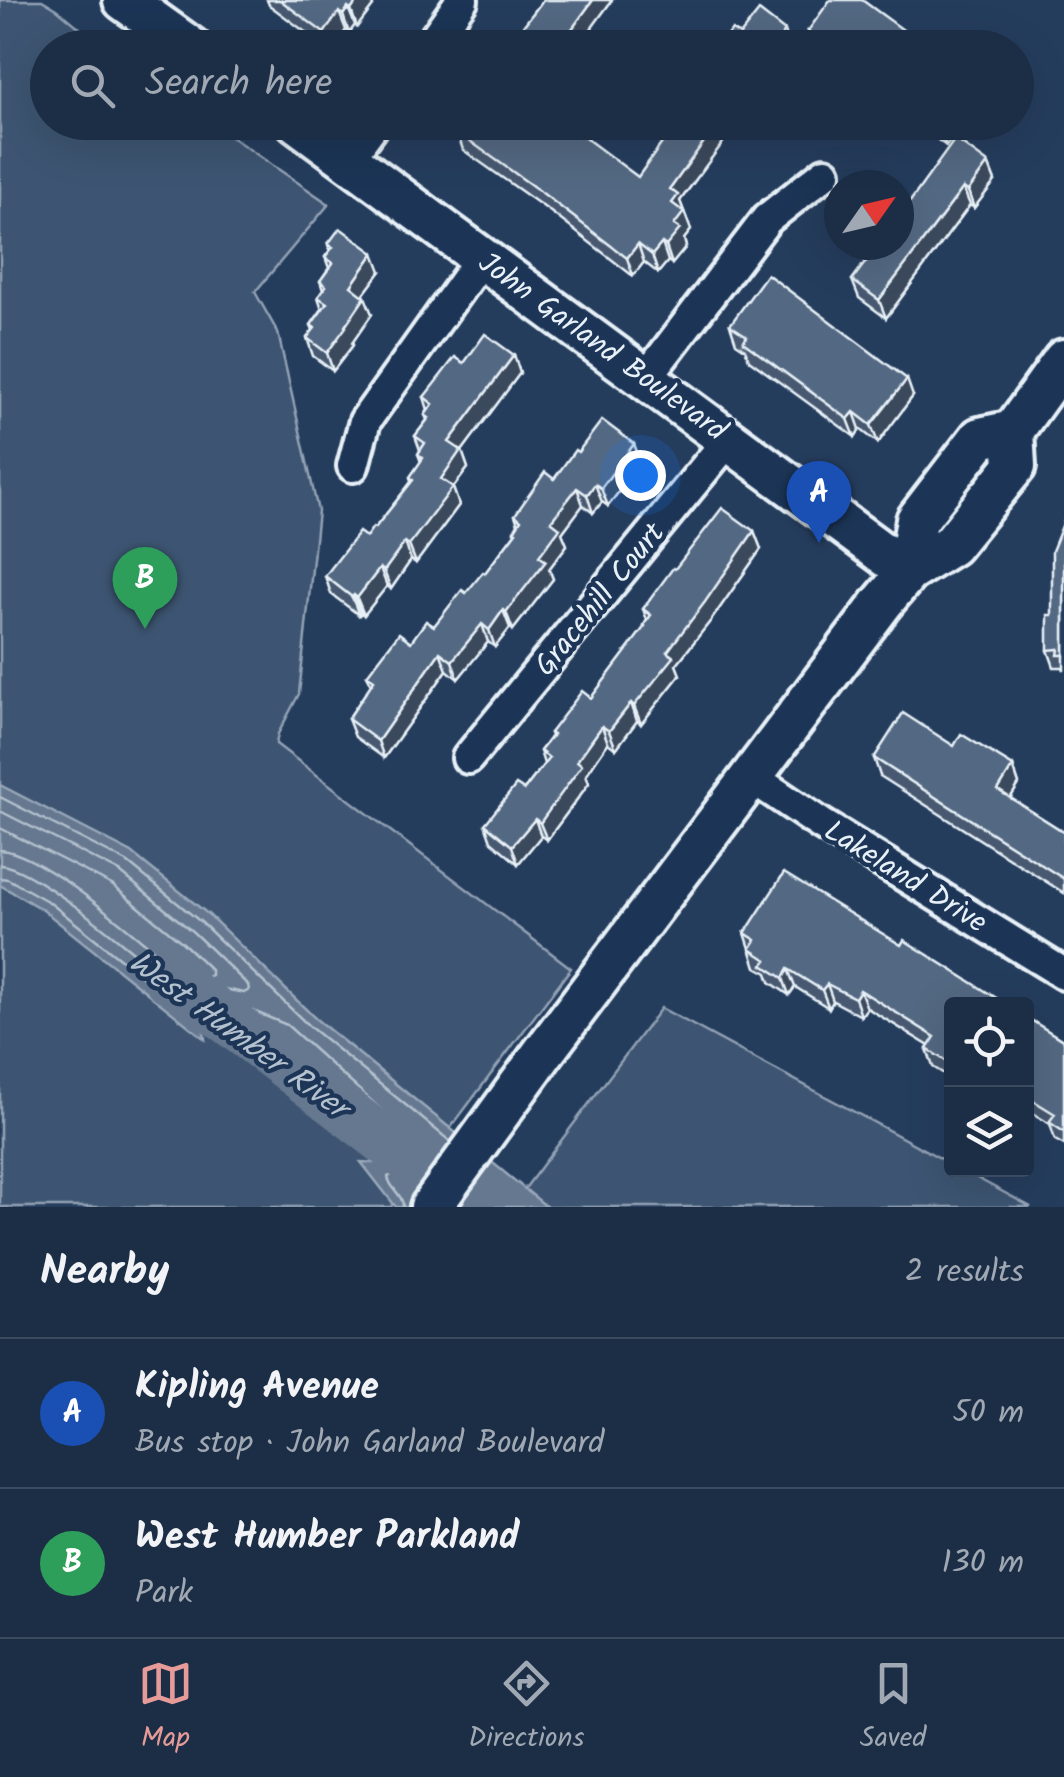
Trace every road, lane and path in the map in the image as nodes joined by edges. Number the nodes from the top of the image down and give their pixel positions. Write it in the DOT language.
graph roads {
  1 [pos="124,0"];
  2 [pos="462,0"];
  3 [pos="166,30"];
  4 [pos="441,30"];
  5 [pos="322,140"];
  6 [pos="361,140"];
  7 [pos="348,159"];
  8 [pos="824,174"];
  9 [pos="482,257"];
  10 [pos="1064,360"];
  11 [pos="646,378"];
  12 [pos="729,439"];
  13 [pos="353,466"];
  14 [pos="908,572"];
  15 [pos="468,758"];
  16 [pos="750,776"];
  17 [pos="1064,974"];
  18 [pos="431,1207"];
  1 -- 3 [label="main road"];
  2 -- 4 [label="street"];
  5 -- 7 [label="main road, John Garland Boulevard"];
  6 -- 7 [label="street"];
  7 -- 9 [label="main road, John Garland Boulevard"];
  8 -- 11 [label="street"];
  9 -- 11 [label="main road, John Garland Boulevard"];
  9 -- 13 [label="street"];
  10 -- 14 [label="main road"];
  11 -- 12 [label="main road, John Garland Boulevard"];
  12 -- 14 [label="main road, John Garland Boulevard"];
  12 -- 15 [label="street, Gracehill Court"];
  14 -- 16 [label="main road"];
  16 -- 17 [label="street, Lakeland Drive"];
  16 -- 18 [label="main road"];
}
